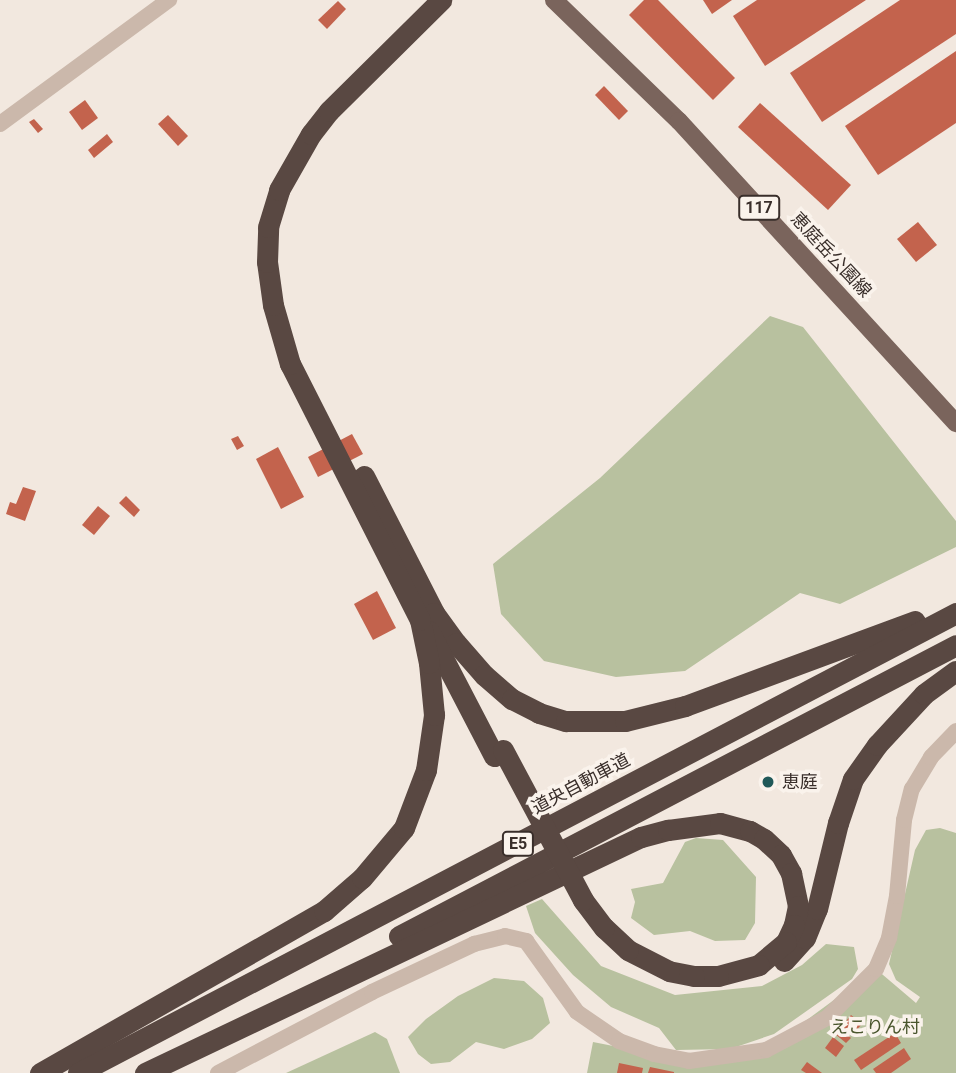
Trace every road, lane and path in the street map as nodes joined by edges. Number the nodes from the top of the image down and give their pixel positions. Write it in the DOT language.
graph roads {
  1 [pos="169,0"];
  2 [pos="441,0"];
  3 [pos="554,0"];
  4 [pos="0,124"];
  5 [pos="956,423"];
  6 [pos="956,606"];
  7 [pos="956,613"];
  8 [pos="427,617"];
  9 [pos="956,645"];
  10 [pos="956,671"];
  11 [pos="956,731"];
  12 [pos="577,901"];
  13 [pos="40,1073"];
  14 [pos="78,1073"];
  15 [pos="135,1073"];
  16 [pos="145,1073"];
  17 [pos="218,1073"];
  1 -- 4 [label="street"];
  2 -- 8 [label="highway"];
  3 -- 5 [label="main road, 恵庭岳公園線 / 117"];
  6 -- 8 [label="highway"];
  7 -- 14 [label="highway, 道央自動車道 / E5"];
  8 -- 12 [label="highway, bridge"];
  8 -- 13 [label="highway"];
  9 -- 15 [label="highway, E5"];
  10 -- 12 [label="highway"];
  11 -- 17 [label="street"];
  12 -- 16 [label="highway"];
}
